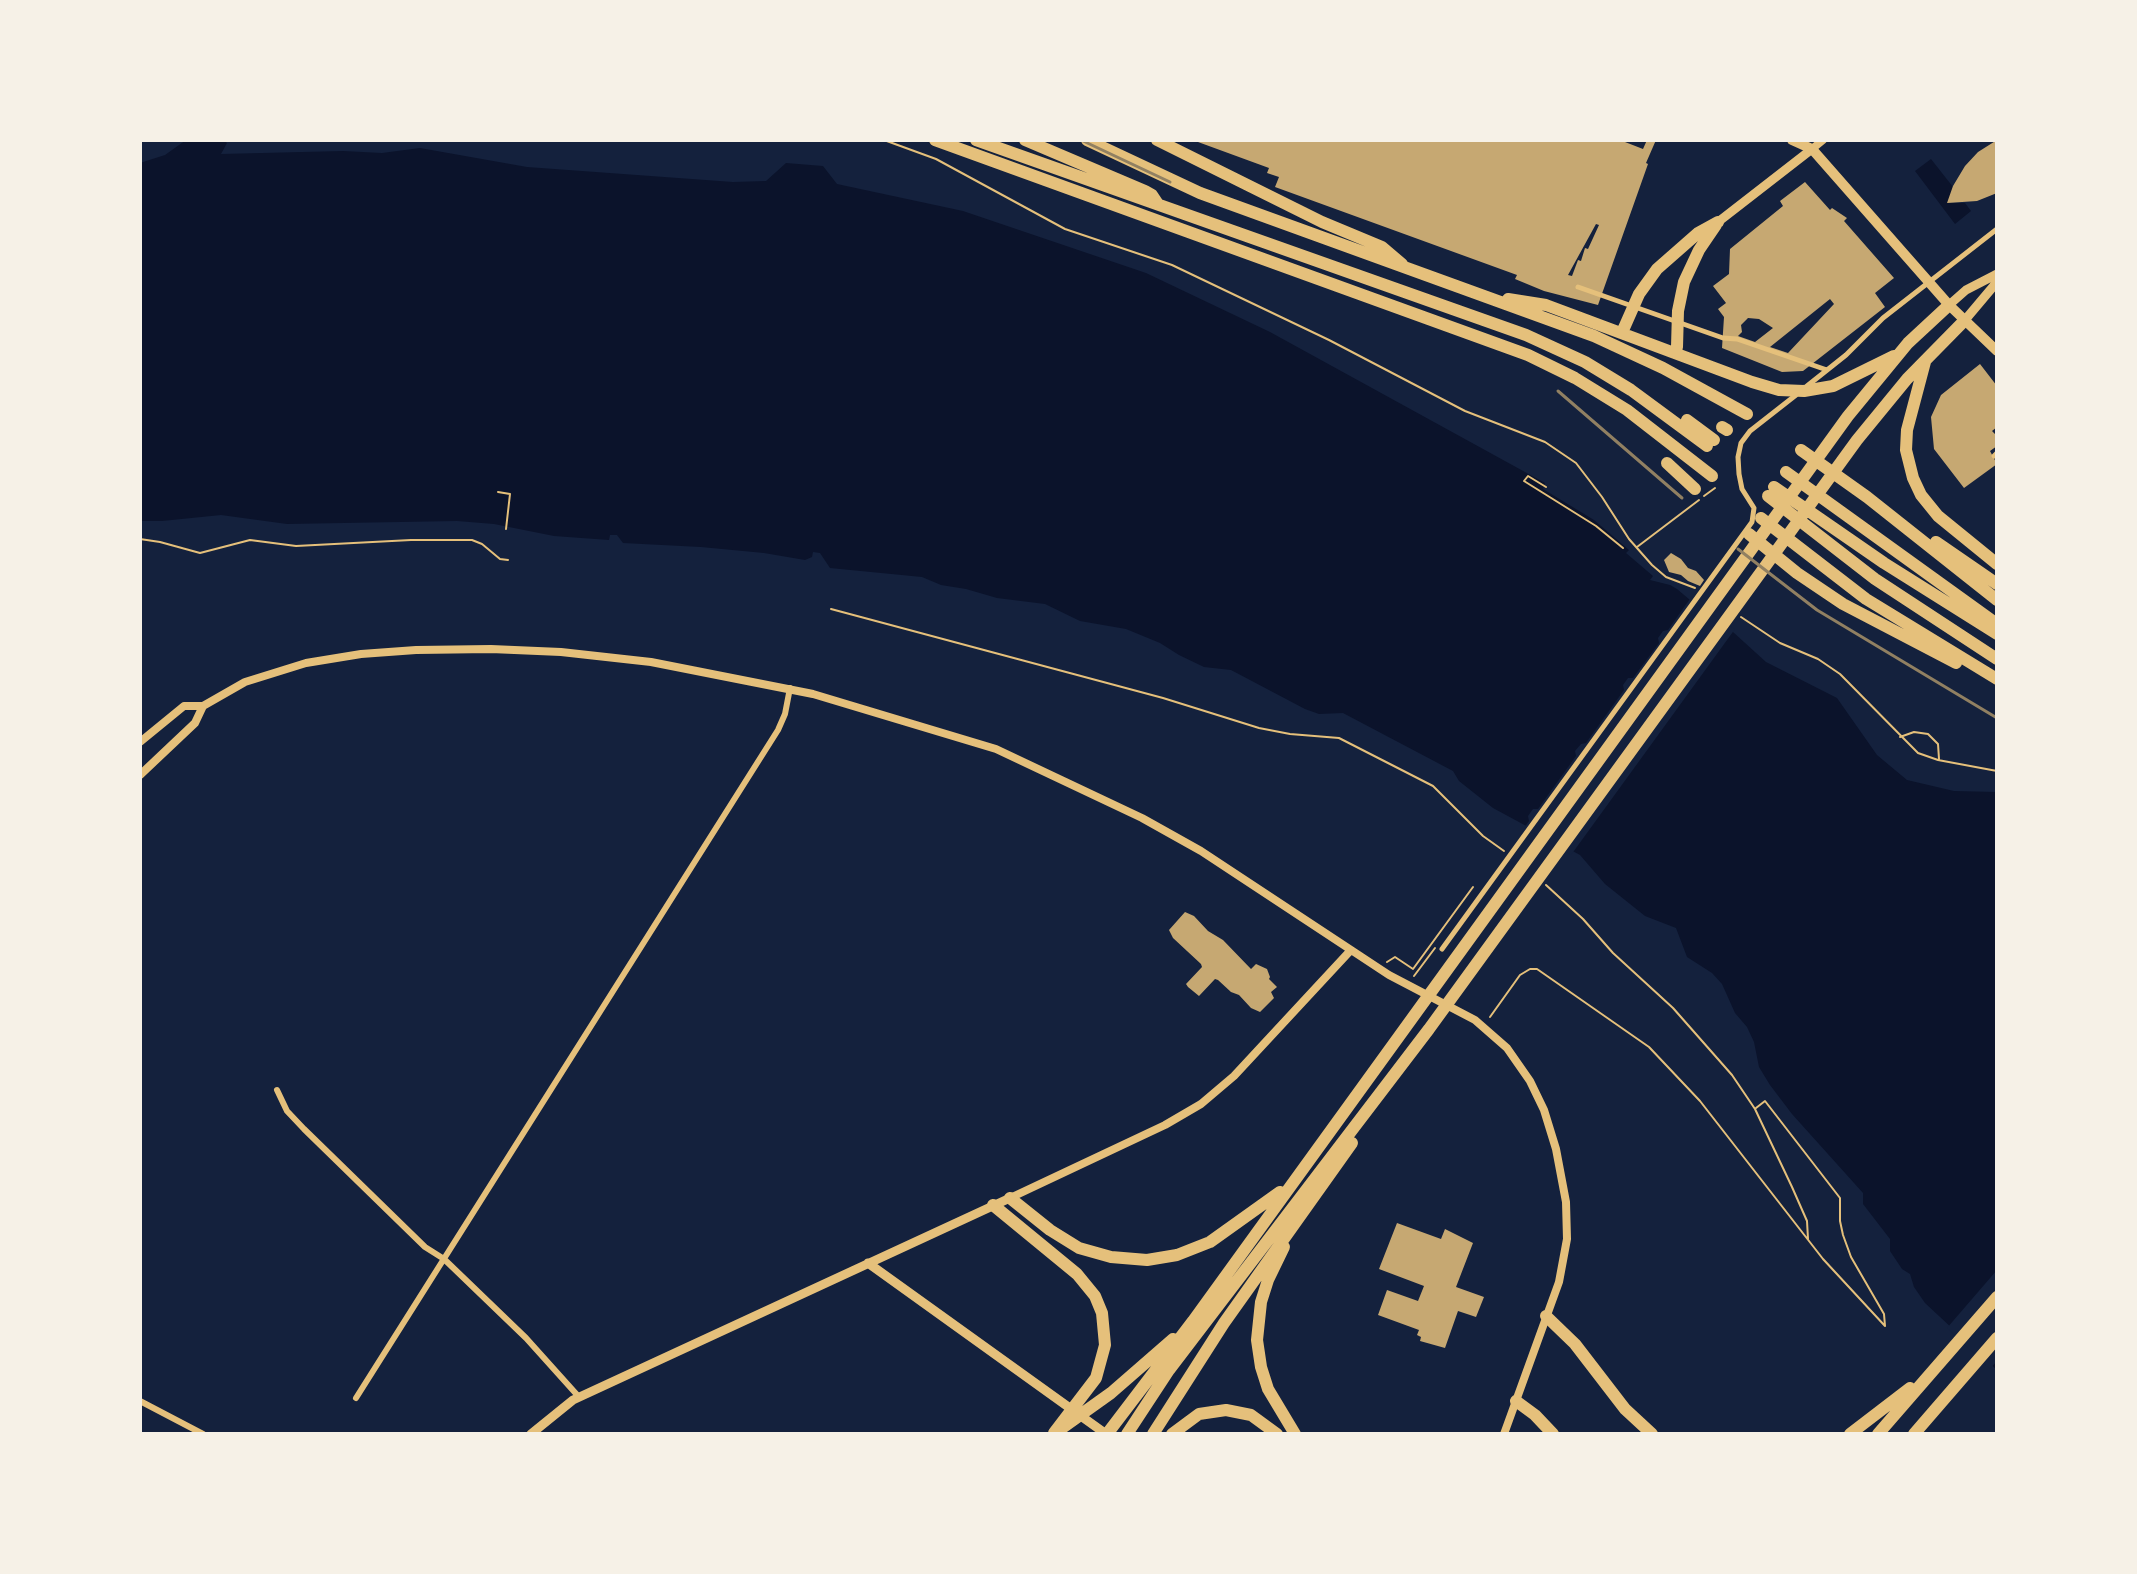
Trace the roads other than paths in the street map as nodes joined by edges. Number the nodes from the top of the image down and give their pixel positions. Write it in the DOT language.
graph roads {
  1 [pos="935,140"];
  2 [pos="976,140"];
  3 [pos="1025,140"];
  4 [pos="1087,140"];
  5 [pos="1157,140"];
  6 [pos="1792,140"];
  7 [pos="1823,140"];
  8 [pos="1811,144"];
  9 [pos="1158,205"];
  10 [pos="1718,222"];
  11 [pos="1997,229"];
  12 [pos="1407,269"];
  13 [pos="1997,274"];
  14 [pos="1997,282"];
  15 [pos="1578,287"];
  16 [pos="1499,300"];
  17 [pos="1949,305"];
  18 [pos="1965,320"];
  19 [pos="1624,328"];
  20 [pos="1677,347"];
  21 [pos="1997,351"];
  22 [pos="1897,355"];
  23 [pos="1925,361"];
  24 [pos="1828,370"];
  25 [pos="1747,414"];
  26 [pos="1710,443"];
  27 [pos="1801,450"];
  28 [pos="1667,463"];
  29 [pos="1786,472"];
  30 [pos="1712,476"];
  31 [pos="1695,489"];
  32 [pos="1867,497"];
  33 [pos="1761,518"];
  34 [pos="1749,534"];
  35 [pos="1997,564"];
  36 [pos="1997,584"];
  37 [pos="1997,600"];
  38 [pos="1997,624"];
  39 [pos="1997,634"];
  40 [pos="1997,659"];
  41 [pos="1975,666"];
  42 [pos="1997,679"];
  43 [pos="790,688"];
  44 [pos="203,706"];
  45 [pos="140,742"];
  46 [pos="140,775"];
  47 [pos="1439,948"];
  48 [pos="1350,951"];
  49 [pos="1429,1029"];
  50 [pos="277,1090"];
  51 [pos="1292,1183"];
  52 [pos="1010,1198"];
  53 [pos="1308,1204"];
  54 [pos="993,1205"];
  55 [pos="444,1259"];
  56 [pos="868,1263"];
  57 [pos="1997,1297"];
  58 [pos="1546,1316"];
  59 [pos="1193,1321"];
  60 [pos="1997,1338"];
  61 [pos="1935,1368"];
  62 [pos="579,1397"];
  63 [pos="356,1398"];
  64 [pos="140,1401"];
  65 [pos="1516,1401"];
  66 [pos="1087,1403"];
  67 [pos="1109,1431"];
  68 [pos="1053,1433"];
  69 [pos="1128,1433"];
  70 [pos="203,1434"];
  71 [pos="531,1434"];
  72 [pos="1153,1434"];
  73 [pos="1172,1434"];
  74 [pos="1277,1434"];
  75 [pos="1295,1434"];
  76 [pos="1504,1434"];
  77 [pos="1553,1434"];
  78 [pos="1652,1434"];
  79 [pos="1850,1434"];
  80 [pos="1878,1434"];
  81 [pos="1914,1434"];
  1 -- 30 [label="highway"];
  2 -- 9 [label="highway"];
  3 -- 9 [label="highway"];
  4 -- 12 [label="highway"];
  5 -- 12 [label="highway"];
  6 -- 8 [label="main road"];
  7 -- 8 [label="street"];
  8 -- 10 [label="main road"];
  8 -- 17 [label="main road"];
  9 -- 26 [label="highway"];
  10 -- 19 [label="highway"];
  10 -- 20 [label="highway"];
  11 -- 24 [label="street"];
  12 -- 16 [label="highway"];
  13 -- 17 [label="main road"];
  14 -- 18 [label="main road"];
  15 -- 24 [label="street"];
  16 -- 22 [label="highway"];
  16 -- 25 [label="highway"];
  17 -- 18 [label="main road"];
  17 -- 22 [label="highway"];
  18 -- 21 [label="main road"];
  18 -- 23 [label="highway"];
  22 -- 51 [label="highway"];
  23 -- 35 [label="highway"];
  23 -- 49 [label="highway"];
  24 -- 47 [label="street"];
  27 -- 32 [label="highway"];
  28 -- 31 [label="highway"];
  29 -- 38 [label="highway"];
  32 -- 36 [label="highway"];
  32 -- 37 [label="highway"];
  33 -- 41 [label="highway"];
  34 -- 41 [label="highway"];
  39 -- 40 [label="highway"];
  41 -- 42 [label="highway"];
  43 -- 44 [label="street"];
  43 -- 48 [label="street"];
  43 -- 55 [label="street"];
  44 -- 45 [label="street"];
  44 -- 46 [label="street"];
  48 -- 52 [label="street"];
  48 -- 58 [label="street"];
  49 -- 53 [label="highway"];
  49 -- 69 [label="highway"];
  50 -- 55 [label="street"];
  51 -- 52 [label="highway"];
  51 -- 59 [label="highway"];
  52 -- 54 [label="main road"];
  53 -- 72 [label="highway"];
  53 -- 75 [label="highway"];
  54 -- 56 [label="main road"];
  54 -- 66 [label="highway"];
  55 -- 62 [label="street"];
  55 -- 63 [label="street"];
  56 -- 62 [label="main road"];
  56 -- 67 [label="main road"];
  57 -- 61 [label="highway"];
  58 -- 65 [label="street"];
  58 -- 78 [label="highway"];
  59 -- 66 [label="highway"];
  59 -- 67 [label="highway"];
  60 -- 81 [label="highway"];
  61 -- 79 [label="highway"];
  61 -- 80 [label="highway"];
  62 -- 71 [label="main road"];
  64 -- 70 [label="street"];
  65 -- 76 [label="street"];
  65 -- 77 [label="highway"];
  66 -- 68 [label="highway"];
  73 -- 74 [label="highway"];
}
